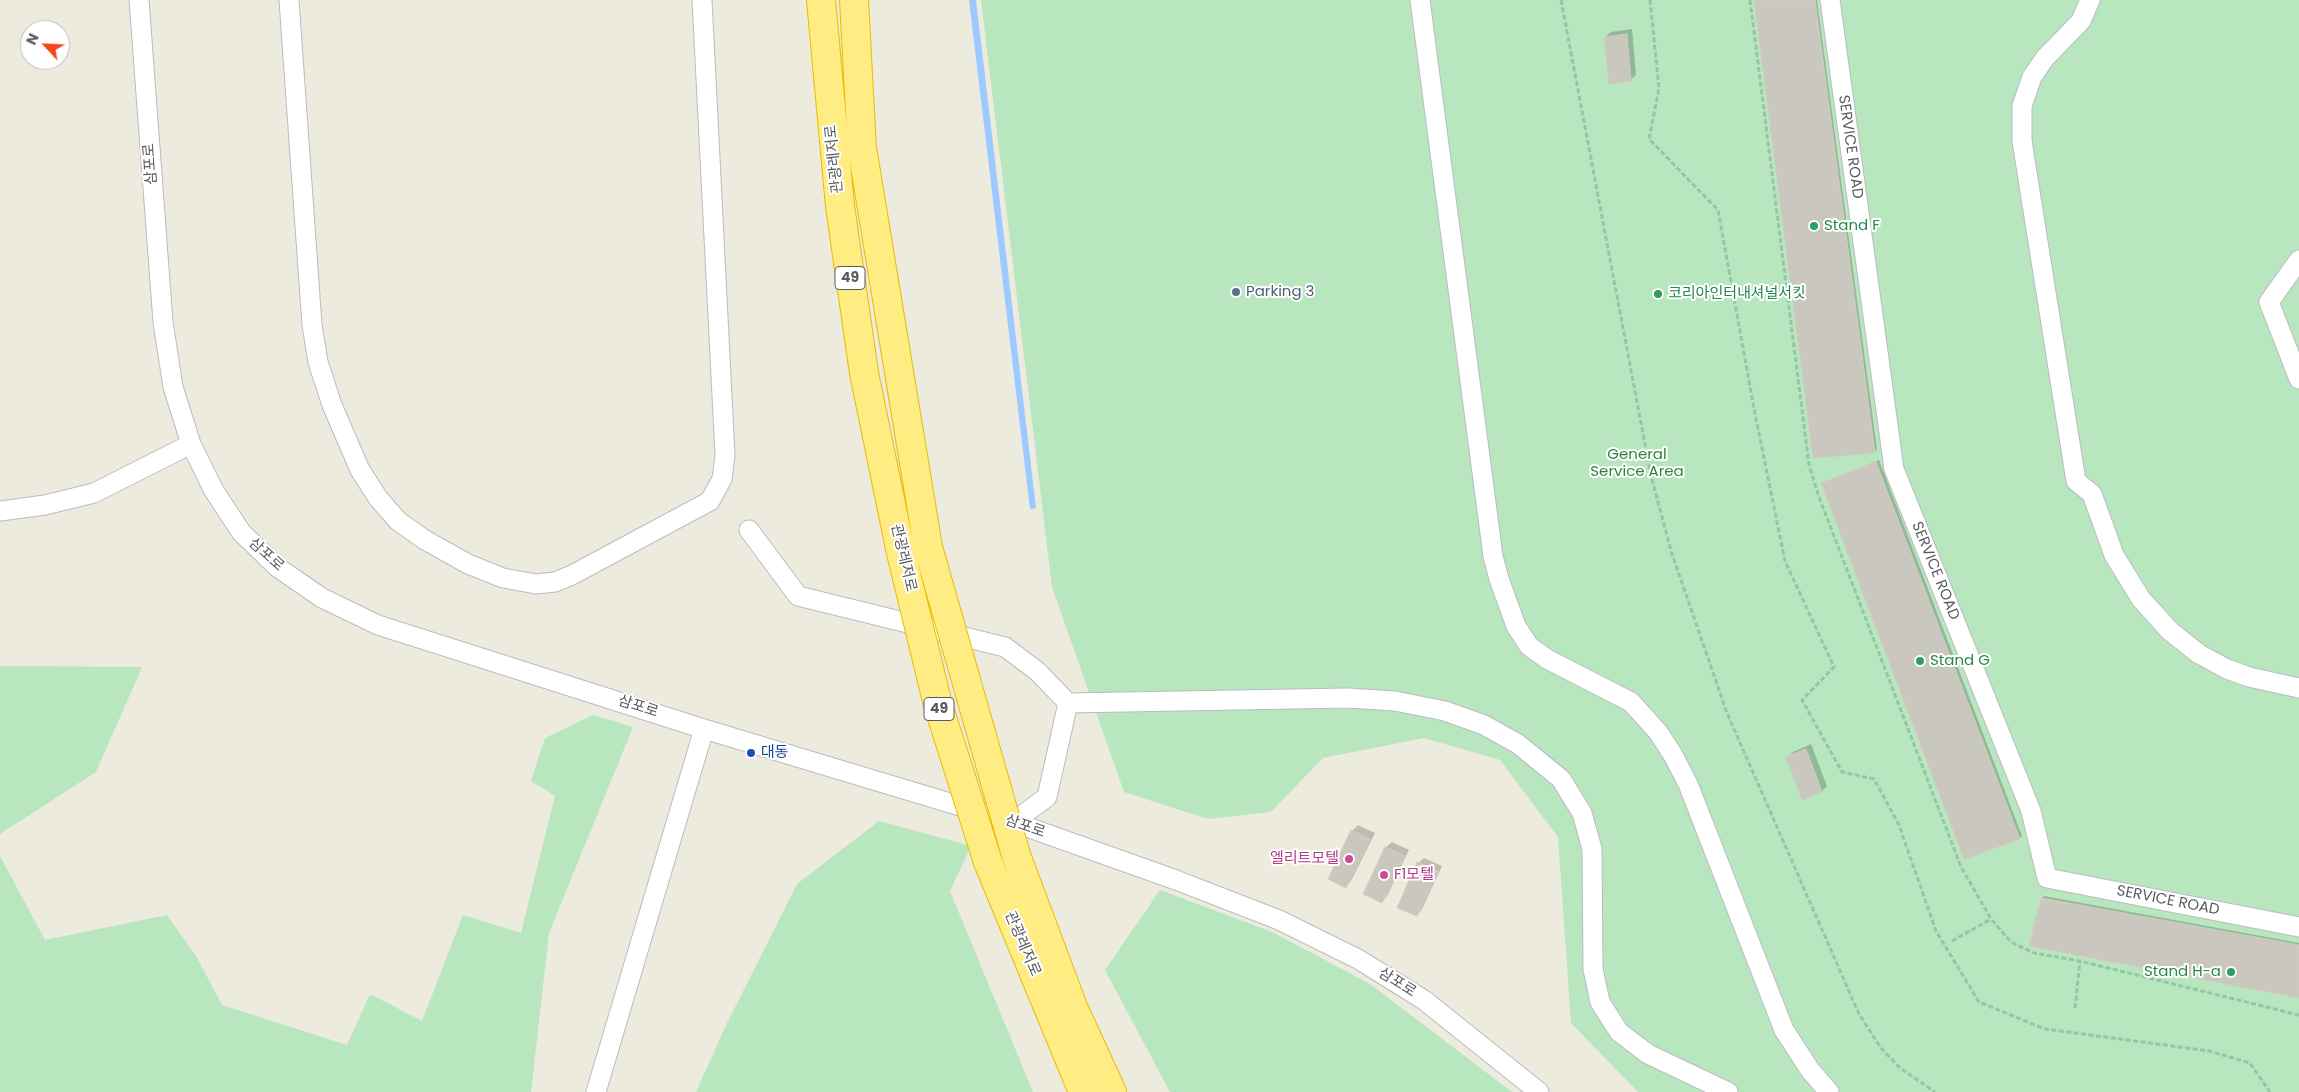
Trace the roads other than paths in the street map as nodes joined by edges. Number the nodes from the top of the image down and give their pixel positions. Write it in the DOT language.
graph roads {
  1 [pos="139,0"];
  2 [pos="289,0"];
  3 [pos="702,0"];
  4 [pos="821,0"];
  5 [pos="854,0"];
  6 [pos="1420,0"];
  7 [pos="1830,0"];
  8 [pos="2090,0"];
  9 [pos="2299,260"];
  10 [pos="2299,379"];
  11 [pos="191,444"];
  12 [pos="0,511"];
  13 [pos="749,530"];
  14 [pos="2299,688"];
  15 [pos="1068,703"];
  16 [pos="704,729"];
  17 [pos="1013,822"];
  18 [pos="2299,927"];
  19 [pos="596,1092"];
  20 [pos="1084,1092"];
  21 [pos="1112,1092"];
  22 [pos="1539,1092"];
  23 [pos="1728,1092"];
  24 [pos="1829,1092"];
  1 -- 11 [label="street, 삼포로"];
  2 -- 3 [label="street"];
  4 -- 20 [label="highway, 관광레저로 / 49, bridge"];
  5 -- 21 [label="highway, 관광레저로 / 49, bridge"];
  6 -- 24 [label="street"];
  7 -- 18 [label="street, SERVICE ROAD"];
  8 -- 14 [label="street"];
  9 -- 10 [label="street"];
  11 -- 12 [label="street"];
  11 -- 16 [label="street, 삼포로"];
  13 -- 15 [label="street"];
  15 -- 17 [label="street"];
  15 -- 23 [label="street"];
  16 -- 17 [label="street, 삼포로"];
  16 -- 19 [label="street"];
  17 -- 22 [label="street, 삼포로"];
}
